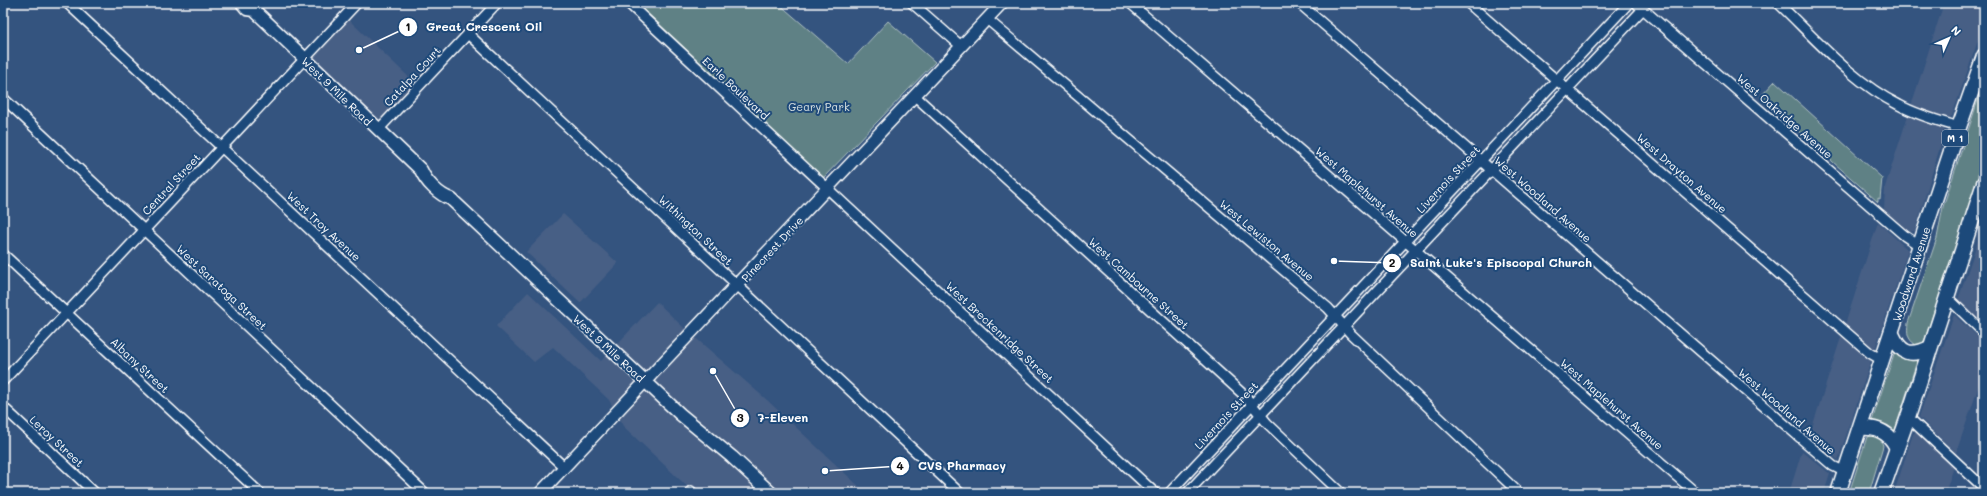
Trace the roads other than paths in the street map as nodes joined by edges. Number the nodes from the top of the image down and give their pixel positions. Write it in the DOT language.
graph roads {
  1 [pos="67,3"];
  2 [pos="242,3"];
  3 [pos="358,3"];
  4 [pos="497,3"];
  5 [pos="628,3"];
  6 [pos="912,3"];
  7 [pos="1002,3"];
  8 [pos="1130,3"];
  9 [pos="1299,3"];
  10 [pos="1468,3"];
  11 [pos="1629,3"];
  12 [pos="1778,3"];
  13 [pos="253,6"];
  14 [pos="1639,6"];
  15 [pos="987,19"];
  16 [pos="468,34"];
  17 [pos="961,46"];
  18 [pos="1984,56"];
  19 [pos="304,59"];
  20 [pos="1981,72"];
  21 [pos="1557,80"];
  22 [pos="1568,90"];
  23 [pos="915,96"];
  24 [pos="3,98"];
  25 [pos="1959,127"];
  26 [pos="378,130"];
  27 [pos="221,147"];
  28 [pos="1481,161"];
  29 [pos="1492,170"];
  30 [pos="1984,183"];
  31 [pos="828,189"];
  32 [pos="144,230"];
  33 [pos="1405,241"];
  34 [pos="1920,246"];
  35 [pos="1416,250"];
  36 [pos="3,254"];
  37 [pos="737,285"];
  38 [pos="1947,297"];
  39 [pos="67,313"];
  40 [pos="1336,316"];
  41 [pos="1344,327"];
  42 [pos="1984,333"];
  43 [pos="1892,334"];
  44 [pos="1930,348"];
  45 [pos="1882,360"];
  46 [pos="3,381"];
  47 [pos="646,382"];
  48 [pos="1252,405"];
  49 [pos="3,407"];
  50 [pos="1260,416"];
  51 [pos="1908,417"];
  52 [pos="1860,428"];
  53 [pos="1896,446"];
  54 [pos="564,467"];
  55 [pos="1845,472"];
  56 [pos="1984,488"];
  57 [pos="95,493"];
  58 [pos="260,493"];
  59 [pos="425,493"];
  60 [pos="540,493"];
  61 [pos="771,493"];
  62 [pos="960,493"];
  63 [pos="1155,493"];
  64 [pos="1169,493"];
  65 [pos="1187,493"];
  66 [pos="1341,493"];
  67 [pos="1520,493"];
  68 [pos="1696,493"];
  69 [pos="1838,493"];
  70 [pos="1881,493"];
  1 -- 27 [label="street, West Troy Avenue"];
  2 -- 13 [label="main road, West 9 Mile Road"];
  3 -- 19 [label="street, Central Street"];
  4 -- 16 [label="street, Catalpa Court"];
  5 -- 31 [label="street, Earle Boulevard"];
  6 -- 17 [label="street"];
  7 -- 15 [label="street, Pinecrest Drive"];
  8 -- 33 [label="street, West Maplehurst Avenue"];
  9 -- 28 [label="street, West Woodland Avenue"];
  10 -- 21 [label="street, West Drayton Avenue"];
  11 -- 21 [label="street, Livernois Street"];
  12 -- 25 [label="street"];
  13 -- 19 [label="main road, West 9 Mile Road"];
  14 -- 22 [label="street"];
  14 -- 34 [label="street, West Oakridge Avenue"];
  15 -- 17 [label="street, Pinecrest Drive"];
  15 -- 40 [label="street, West Lewiston Avenue"];
  16 -- 26 [label="street, Catalpa Court"];
  16 -- 37 [label="street, Withington Street"];
  17 -- 23 [label="street, Pinecrest Drive"];
  18 -- 20 [label="main road, Woodward Avenue / M 1"];
  19 -- 26 [label="main road, West 9 Mile Road"];
  19 -- 27 [label="street, Central Street"];
  20 -- 25 [label="main road, Woodward Avenue / M 1"];
  21 -- 22 [label="street, West Drayton Avenue"];
  21 -- 28 [label="street, Livernois Street"];
  22 -- 29 [label="street"];
  22 -- 45 [label="street, West Drayton Avenue"];
  23 -- 31 [label="street, Pinecrest Drive"];
  23 -- 48 [label="street, West Cambourne Street"];
  24 -- 32 [label="street, West Saratoga Street"];
  25 -- 34 [label="main road, Woodward Avenue / M 1"];
  26 -- 47 [label="main road, West 9 Mile Road"];
  27 -- 32 [label="street, Central Street"];
  27 -- 54 [label="street, West Troy Avenue"];
  28 -- 29 [label="street, West Woodland Avenue"];
  28 -- 33 [label="street, Livernois Street"];
  29 -- 35 [label="street"];
  29 -- 55 [label="street, West Woodland Avenue"];
  30 -- 38 [label="main road"];
  31 -- 37 [label="street, Pinecrest Drive"];
  31 -- 63 [label="street, West Breckenridge Street"];
  32 -- 39 [label="street, Central Street"];
  32 -- 59 [label="street, West Saratoga Street"];
  33 -- 35 [label="street, West Maplehurst Avenue"];
  33 -- 40 [label="street, Livernois Street"];
  34 -- 43 [label="main road, Woodward Avenue / M 1"];
  35 -- 41 [label="street"];
  35 -- 68 [label="street, West Maplehurst Avenue"];
  36 -- 39 [label="street, Albany Street"];
  37 -- 47 [label="street, Pinecrest Drive"];
  37 -- 62 [label="street, Withington Street"];
  38 -- 42 [label="street"];
  38 -- 44 [label="main road"];
  39 -- 46 [label="street, Central Street"];
  39 -- 58 [label="street, Albany Street"];
  40 -- 41 [label="street, West Lewiston Avenue"];
  40 -- 48 [label="street, Livernois Street"];
  41 -- 50 [label="street"];
  41 -- 67 [label="street, West Lewiston Avenue"];
  43 -- 44 [label="main road"];
  43 -- 45 [label="main road, Woodward Avenue / M 1"];
  44 -- 51 [label="main road"];
  45 -- 52 [label="main road, Woodward Avenue / M 1"];
  47 -- 54 [label="street, Pinecrest Drive"];
  47 -- 61 [label="main road, West 9 Mile Road"];
  48 -- 50 [label="street, West Cambourne Street"];
  48 -- 64 [label="street, Livernois Street"];
  49 -- 57 [label="street, Leroy Street"];
  50 -- 65 [label="street"];
  50 -- 66 [label="street, West Cambourne Street"];
  51 -- 53 [label="main road"];
  51 -- 56 [label="street"];
  52 -- 53 [label="main road"];
  52 -- 55 [label="main road, Woodward Avenue / M 1"];
  53 -- 70 [label="main road"];
  54 -- 60 [label="street, Pinecrest Drive"];
  55 -- 69 [label="main road, Woodward Avenue / M 1"];
}
